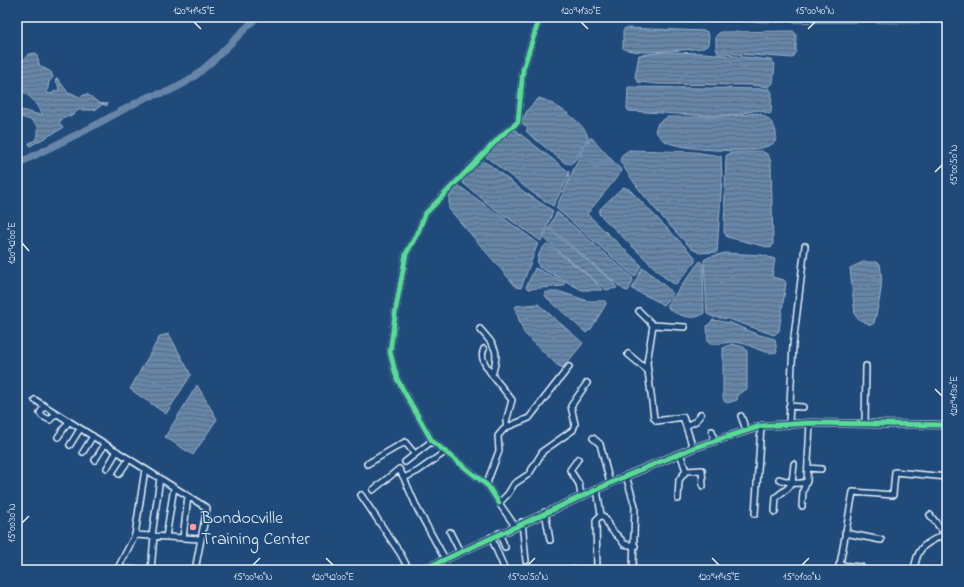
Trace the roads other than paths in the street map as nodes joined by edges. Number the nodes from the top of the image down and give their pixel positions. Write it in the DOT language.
graph roads {
  1 [pos="540,17"];
  2 [pos="659,17"];
  3 [pos="947,19"];
  4 [pos="805,246"];
  5 [pos="639,311"];
  6 [pos="653,325"];
  7 [pos="685,327"];
  8 [pos="480,329"];
  9 [pos="484,350"];
  10 [pos="628,354"];
  11 [pos="866,366"];
  12 [pos="569,367"];
  13 [pos="647,370"];
  14 [pos="492,374"];
  15 [pos="587,383"];
  16 [pos="35,400"];
  17 [pos="44,406"];
  18 [pos="789,406"];
  19 [pos="803,407"];
  20 [pos="56,413"];
  21 [pos="701,414"];
  22 [pos="741,416"];
  23 [pos="69,421"];
  24 [pos="789,423"];
  25 [pos="810,423"];
  26 [pos="865,424"];
  27 [pos="947,425"];
  28 [pos="686,426"];
  29 [pos="761,426"];
  30 [pos="80,428"];
  31 [pos="507,428"];
  32 [pos="746,430"];
  33 [pos="712,431"];
  34 [pos="93,436"];
  35 [pos="58,437"];
  36 [pos="593,438"];
  37 [pos="432,441"];
  38 [pos="714,441"];
  39 [pos="105,444"];
  40 [pos="70,445"];
  41 [pos="693,448"];
  42 [pos="117,451"];
  43 [pos="83,452"];
  44 [pos="445,452"];
  45 [pos="680,453"];
  46 [pos="414,454"];
  47 [pos="129,459"];
  48 [pos="578,459"];
  49 [pos="95,460"];
  50 [pos="405,462"];
  51 [pos="367,464"];
  52 [pos="794,464"];
  53 [pos="107,468"];
  54 [pos="808,468"];
  55 [pos="821,468"];
  56 [pos="146,469"];
  57 [pos="686,471"];
  58 [pos="120,474"];
  59 [pos="626,476"];
  60 [pos="947,477"];
  61 [pos="160,478"];
  62 [pos="404,478"];
  63 [pos="779,479"];
  64 [pos="807,481"];
  65 [pos="610,482"];
  66 [pos="792,483"];
  67 [pos="488,486"];
  68 [pos="703,486"];
  69 [pos="174,487"];
  70 [pos="597,489"];
  71 [pos="373,490"];
  72 [pos="362,495"];
  73 [pos="581,495"];
  74 [pos="188,496"];
  75 [pos="678,498"];
  76 [pos="500,503"];
  77 [pos="802,506"];
  78 [pos="545,512"];
  79 [pos="775,512"];
  80 [pos="754,514"];
  81 [pos="601,515"];
  82 [pos="930,515"];
  83 [pos="522,522"];
  84 [pos="515,526"];
  85 [pos="450,532"];
  86 [pos="499,533"];
  87 [pos="845,533"];
  88 [pos="946,533"];
  89 [pos="135,535"];
  90 [pos="153,536"];
  91 [pos="166,537"];
  92 [pos="490,537"];
  93 [pos="183,538"];
  94 [pos="200,539"];
  95 [pos="550,540"];
  96 [pos="881,540"];
  97 [pos="635,546"];
  98 [pos="505,547"];
  99 [pos="460,552"];
  100 [pos="445,559"];
  101 [pos="526,561"];
  102 [pos="633,567"];
  103 [pos="861,567"];
  104 [pos="839,568"];
  105 [pos="597,569"];
  106 [pos="117,570"];
  107 [pos="141,570"];
  108 [pos="151,570"];
  109 [pos="195,570"];
  110 [pos="409,570"];
  111 [pos="422,570"];
  112 [pos="505,570"];
  113 [pos="567,570"];
  114 [pos="914,570"];
  1 -- 37 [label="street"];
  2 -- 3 [label="street"];
  4 -- 18 [label="street"];
  5 -- 6 [label="street"];
  6 -- 7 [label="street"];
  6 -- 13 [label="street"];
  8 -- 14 [label="street"];
  9 -- 14 [label="street"];
  10 -- 13 [label="street"];
  11 -- 26 [label="street"];
  12 -- 31 [label="street"];
  13 -- 28 [label="street"];
  14 -- 31 [label="street"];
  15 -- 76 [label="street"];
  16 -- 17 [label="street"];
  17 -- 20 [label="street"];
  17 -- 20 [label="street"];
  18 -- 19 [label="street"];
  18 -- 24 [label="street"];
  20 -- 23 [label="street"];
  21 -- 28 [label="street"];
  22 -- 32 [label="street"];
  23 -- 30 [label="street"];
  23 -- 35 [label="street"];
  24 -- 25 [label="street"];
  24 -- 29 [label="street"];
  25 -- 26 [label="street"];
  25 -- 54 [label="street"];
  26 -- 27 [label="street"];
  28 -- 41 [label="street"];
  29 -- 32 [label="street"];
  29 -- 80 [label="street"];
  30 -- 34 [label="street"];
  30 -- 40 [label="street"];
  31 -- 67 [label="street"];
  32 -- 38 [label="street"];
  33 -- 38 [label="street"];
  34 -- 39 [label="street"];
  34 -- 43 [label="street"];
  36 -- 65 [label="street"];
  37 -- 44 [label="street"];
  37 -- 46 [label="street"];
  38 -- 41 [label="street"];
  39 -- 42 [label="street"];
  39 -- 49 [label="street"];
  41 -- 45 [label="street"];
  42 -- 47 [label="street"];
  42 -- 53 [label="street"];
  44 -- 62 [label="street"];
  44 -- 67 [label="street"];
  45 -- 57 [label="street"];
  45 -- 59 [label="street"];
  46 -- 50 [label="street"];
  46 -- 51 [label="street"];
  47 -- 56 [label="street"];
  47 -- 58 [label="street"];
  48 -- 73 [label="street"];
  52 -- 66 [label="street"];
  54 -- 55 [label="street"];
  54 -- 64 [label="street"];
  56 -- 61 [label="street"];
  56 -- 89 [label="street"];
  57 -- 68 [label="street"];
  57 -- 75 [label="street"];
  59 -- 65 [label="street"];
  59 -- 97 [label="street"];
  60 -- 87 [label="street"];
  61 -- 69 [label="street"];
  61 -- 90 [label="street"];
  62 -- 71 [label="street"];
  62 -- 100 [label="street"];
  63 -- 66 [label="street"];
  64 -- 66 [label="street"];
  64 -- 77 [label="street"];
  65 -- 70 [label="street"];
  66 -- 79 [label="street"];
  67 -- 76 [label="street"];
  69 -- 74 [label="street"];
  69 -- 91 [label="street"];
  70 -- 73 [label="street"];
  70 -- 81 [label="street"];
  72 -- 110 [label="street"];
  73 -- 78 [label="street"];
  74 -- 93 [label="street"];
  74 -- 94 [label="street"];
  76 -- 84 [label="street"];
  78 -- 83 [label="street"];
  78 -- 95 [label="street"];
  81 -- 97 [label="street"];
  81 -- 105 [label="street"];
  82 -- 88 [label="street"];
  83 -- 84 [label="street"];
  83 -- 101 [label="street"];
  84 -- 86 [label="street"];
  85 -- 99 [label="street"];
  86 -- 92 [label="street"];
  86 -- 98 [label="street"];
  87 -- 96 [label="street"];
  87 -- 104 [label="street"];
  88 -- 114 [label="street"];
  89 -- 90 [label="street"];
  89 -- 106 [label="street"];
  90 -- 91 [label="street"];
  90 -- 108 [label="street"];
  91 -- 93 [label="street"];
  92 -- 99 [label="street"];
  92 -- 112 [label="street"];
  93 -- 94 [label="street"];
  94 -- 109 [label="street"];
  97 -- 102 [label="street"];
  99 -- 100 [label="street"];
  100 -- 111 [label="street"];
  103 -- 104 [label="street"];
  105 -- 113 [label="street"];
  106 -- 107 [label="street"];
}
